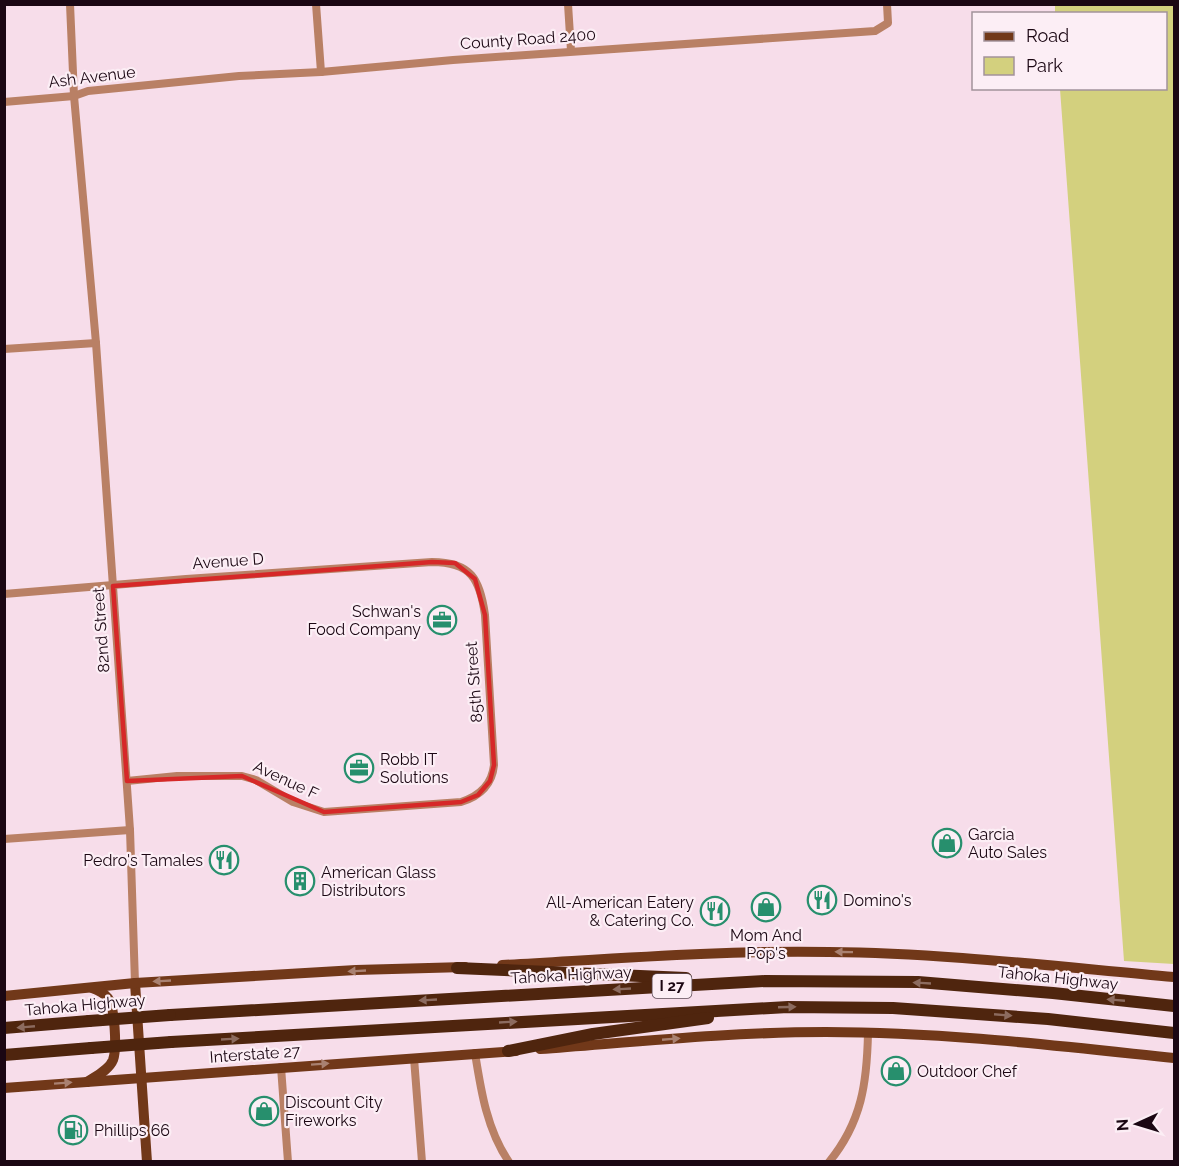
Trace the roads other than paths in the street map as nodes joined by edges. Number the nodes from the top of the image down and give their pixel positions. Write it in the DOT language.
graph roads {
  1 [pos="69,4"];
  2 [pos="316,4"];
  3 [pos="567,4"];
  4 [pos="886,4"];
  5 [pos="571,51"];
  6 [pos="321,72"];
  7 [pos="184,82"];
  8 [pos="74,96"];
  9 [pos="4,102"];
  10 [pos="96,343"];
  11 [pos="4,349"];
  12 [pos="455,563"];
  13 [pos="113,586"];
  14 [pos="4,594"];
  15 [pos="127,781"];
  16 [pos="468,800"];
  17 [pos="130,830"];
  18 [pos="4,839"];
  19 [pos="457,968"];
  20 [pos="1174,977"];
  21 [pos="750,981"];
  22 [pos="135,983"];
  23 [pos="87,987"];
  24 [pos="4,996"];
  25 [pos="1174,1006"];
  26 [pos="755,1009"];
  27 [pos="4,1028"];
  28 [pos="868,1033"];
  29 [pos="1174,1033"];
  30 [pos="508,1051"];
  31 [pos="475,1053"];
  32 [pos="4,1055"];
  33 [pos="414,1058"];
  34 [pos="1174,1058"];
  35 [pos="281,1067"];
  36 [pos="142,1077"];
  37 [pos="87,1082"];
  38 [pos="4,1088"];
  39 [pos="147,1161"];
  40 [pos="288,1161"];
  41 [pos="422,1161"];
  42 [pos="509,1161"];
  43 [pos="829,1161"];
  1 -- 8 [label="street, 82nd Street"];
  2 -- 6 [label="street"];
  3 -- 5 [label="street"];
  4 -- 5 [label="street, County Road 2400"];
  5 -- 6 [label="street, County Road 2400"];
  6 -- 7 [label="street, County Road 2400"];
  7 -- 8 [label="street, Ash Avenue"];
  8 -- 9 [label="street, Ash Avenue"];
  8 -- 10 [label="street, 82nd Street"];
  10 -- 11 [label="street"];
  10 -- 13 [label="street, 82nd Street"];
  12 -- 13 [label="street, Avenue D"];
  12 -- 16 [label="street, 85th Street"];
  13 -- 14 [label="street, Avenue D"];
  13 -- 15 [label="street, 82nd Street"];
  15 -- 16 [label="street, Avenue F"];
  15 -- 17 [label="street, 82nd Street"];
  17 -- 18 [label="street"];
  17 -- 22 [label="street, 82nd Street"];
  20 -- 19 [label="main road, Tahoka Highway, one-way"];
  19 -- 21 [label="highway"];
  19 -- 22 [label="main road, one-way"];
  25 -- 21 [label="highway, Tahoka Highway / I 27, one-way"];
  21 -- 27 [label="highway, Tahoka Highway / I 27, one-way, bridge"];
  22 -- 23 [label="main road"];
  22 -- 36 [label="main road, 82nd Street"];
  23 -- 24 [label="main road"];
  23 -- 37 [label="main road"];
  26 -- 29 [label="highway, I 27, one-way"];
  26 -- 30 [label="highway"];
  32 -- 26 [label="highway, I 27, one-way, bridge"];
  30 -- 28 [label="main road, one-way"];
  28 -- 34 [label="main road"];
  28 -- 43 [label="street"];
  30 -- 31 [label="main road, Interstate 27"];
  31 -- 33 [label="main road, Interstate 27"];
  31 -- 42 [label="street"];
  35 -- 33 [label="main road, Interstate 27, one-way"];
  33 -- 41 [label="street"];
  35 -- 36 [label="main road, Interstate 27"];
  35 -- 40 [label="street"];
  36 -- 37 [label="main road, Interstate 27"];
  36 -- 39 [label="main road, 82nd Street"];
  38 -- 37 [label="main road, Interstate 27, one-way"];
}
